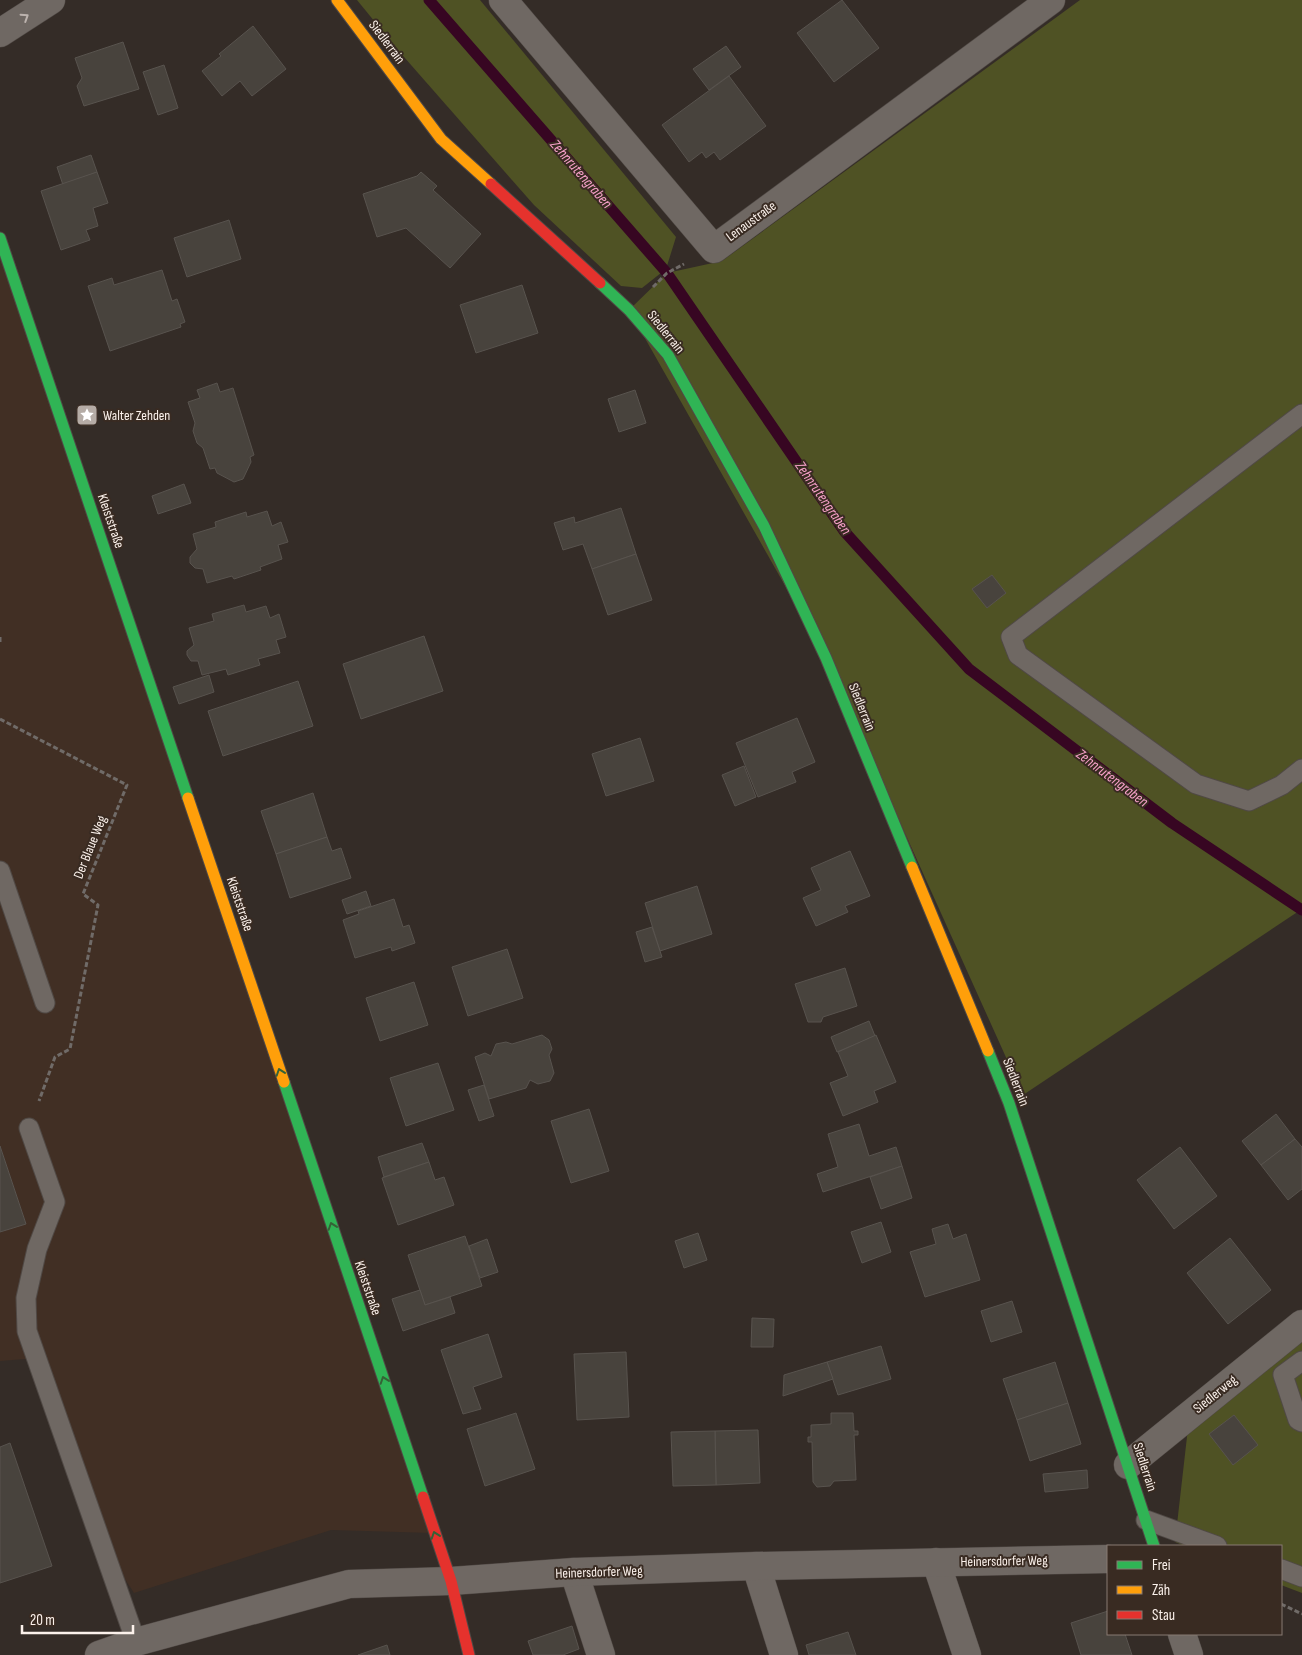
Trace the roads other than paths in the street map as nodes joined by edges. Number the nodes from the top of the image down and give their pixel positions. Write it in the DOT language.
graph roads {
  1 [pos="51,0"];
  2 [pos="337,0"];
  3 [pos="502,0"];
  4 [pos="1051,0"];
  5 [pos="0,33"];
  6 [pos="0,238"];
  7 [pos="1302,414"];
  8 [pos="1302,769"];
  9 [pos="0,871"];
  10 [pos="45,1003"];
  11 [pos="29,1128"];
  12 [pos="1302,1324"];
  13 [pos="1302,1361"];
  14 [pos="1302,1422"];
  15 [pos="1128,1465"];
  16 [pos="1146,1520"];
  17 [pos="1154,1545"];
  18 [pos="1214,1545"];
  19 [pos="1107,1559"];
  20 [pos="936,1562"];
  21 [pos="756,1566"];
  22 [pos="1282,1569"];
  23 [pos="574,1572"];
  24 [pos="1302,1577"];
  25 [pos="451,1581"];
  26 [pos="1182,1635"];
  27 [pos="136,1642"];
  28 [pos="100,1655"];
  29 [pos="469,1655"];
  30 [pos="601,1655"];
  31 [pos="784,1655"];
  32 [pos="967,1655"];
  33 [pos="1189,1655"];
  5 -- 1 [label="street, one-way"];
  2 -- 15 [label="street, Siedlerrain"];
  3 -- 4 [label="street, Lenaustraße"];
  25 -- 6 [label="street, Kleiststraße, one-way"];
  7 -- 8 [label="lane"];
  9 -- 10 [label="lane"];
  11 -- 27 [label="lane"];
  12 -- 15 [label="street, Siedlerweg"];
  13 -- 14 [label="lane"];
  15 -- 16 [label="street, Siedlerrain"];
  16 -- 17 [label="street, Siedlerrain"];
  16 -- 18 [label="lane"];
  19 -- 20 [label="street, Heinersdorfer Weg"];
  20 -- 21 [label="street, Heinersdorfer Weg"];
  20 -- 32 [label="street"];
  21 -- 23 [label="street, Heinersdorfer Weg"];
  21 -- 31 [label="street"];
  22 -- 24 [label="lane"];
  23 -- 25 [label="street, Heinersdorfer Weg"];
  23 -- 30 [label="street"];
  25 -- 27 [label="street, Heinersdorfer Weg"];
  25 -- 29 [label="street, Kleiststraße"];
  26 -- 33 [label="street"];
  27 -- 28 [label="street, Heinersdorfer Weg"];
}
